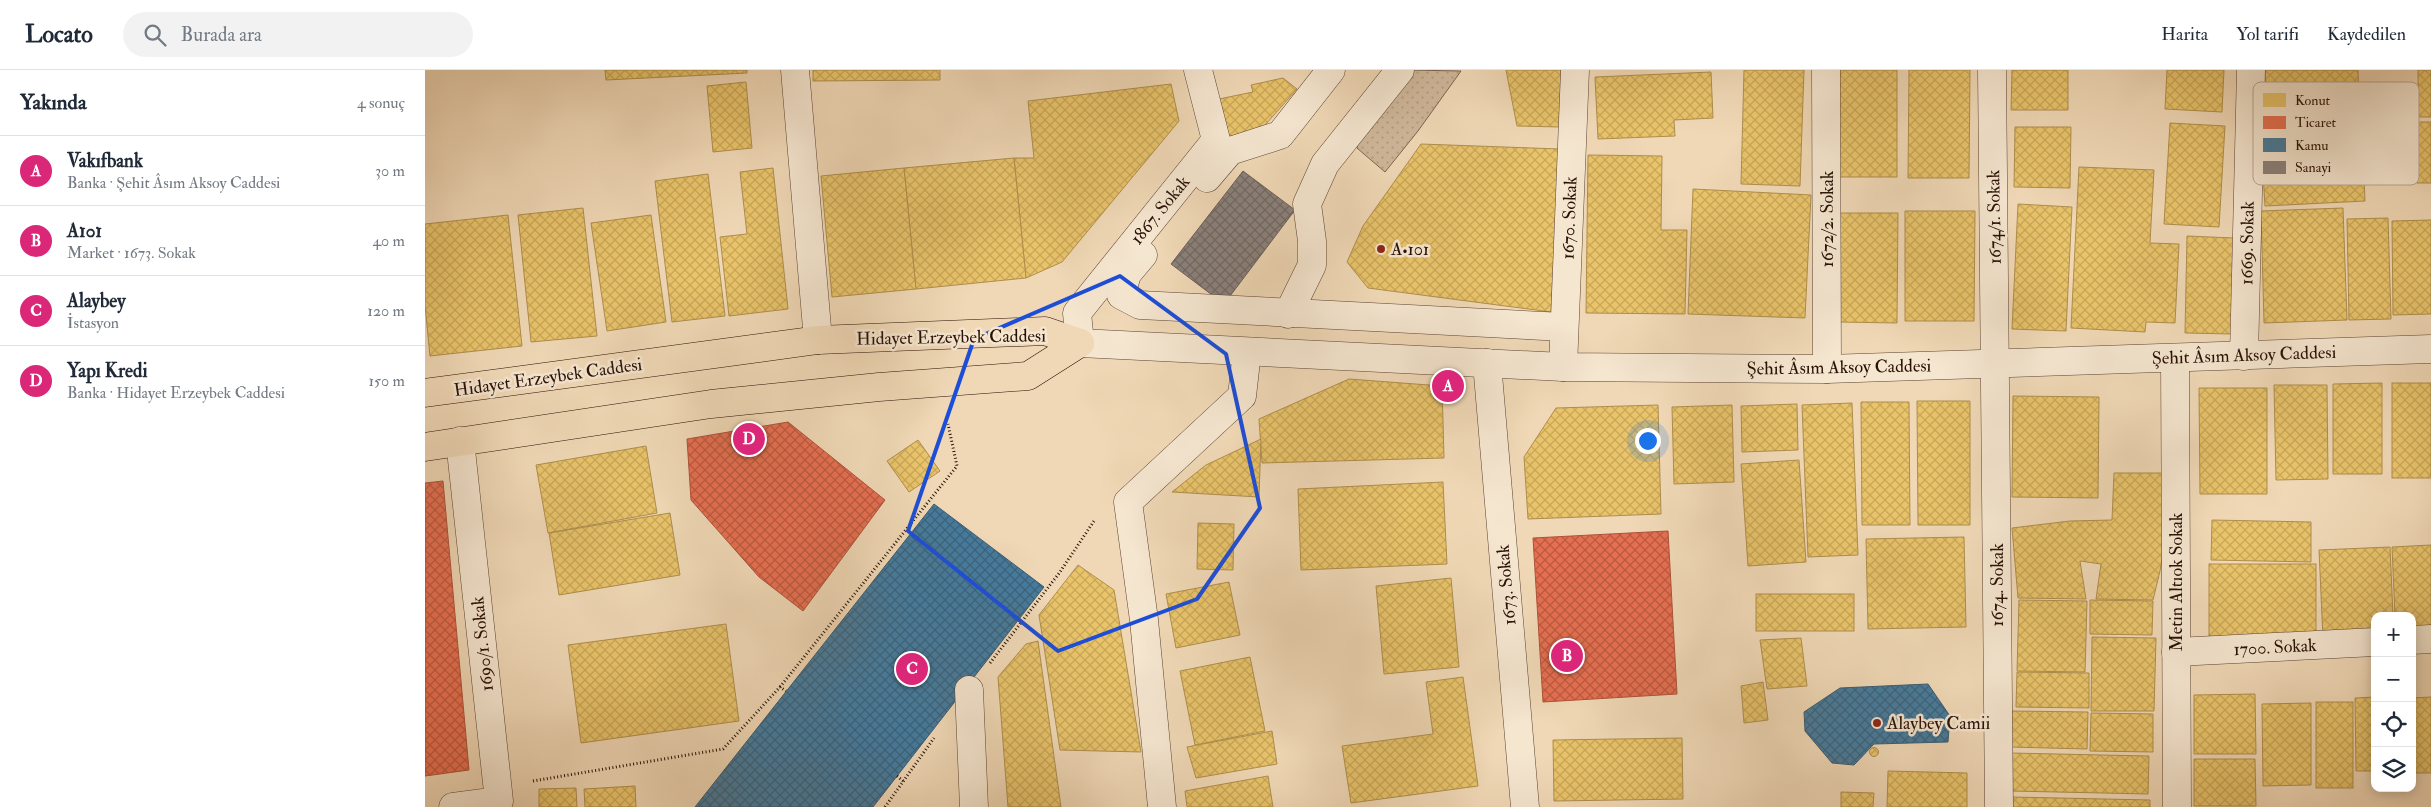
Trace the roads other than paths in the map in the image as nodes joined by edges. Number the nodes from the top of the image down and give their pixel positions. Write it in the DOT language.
graph roads {
  1 [pos="795,70"];
  2 [pos="1198,70"];
  3 [pos="1331,70"];
  4 [pos="1400,70"];
  5 [pos="1575,70"];
  6 [pos="1826,70"];
  7 [pos="1992,70"];
  8 [pos="2251,70"];
  9 [pos="1288,314"];
  10 [pos="1565,328"];
  11 [pos="818,340"];
  12 [pos="1080,343"];
  13 [pos="2431,349"];
  14 [pos="1247,352"];
  15 [pos="2244,356"];
  16 [pos="2175,358"];
  17 [pos="1487,363"];
  18 [pos="1996,364"];
  19 [pos="1563,367"];
  20 [pos="1827,369"];
  21 [pos="425,393"];
  22 [pos="460,441"];
  23 [pos="425,447"];
  24 [pos="2431,638"];
  25 [pos="2416,640"];
  26 [pos="2371,642"];
  27 [pos="2176,652"];
  28 [pos="969,690"];
  29 [pos="499,804"];
  30 [pos="453,807"];
  31 [pos="974,807"];
  32 [pos="1162,807"];
  33 [pos="1525,807"];
  34 [pos="1999,807"];
  35 [pos="2177,807"];
  1 -- 11 [label="street"];
  2 -- 12 [label="street, 1867. Sokak"];
  3 -- 9 [label="street"];
  4 -- 9 [label="street"];
  5 -- 10 [label="street, 1670. Sokak"];
  6 -- 20 [label="street, 1672/2. Sokak"];
  7 -- 18 [label="street, 1674/1. Sokak"];
  8 -- 15 [label="street, 1669. Sokak"];
  9 -- 10 [label="street"];
  10 -- 19 [label="street, 1670. Sokak"];
  11 -- 12 [label="main road, Hidayet Erzeybek Caddesi"];
  11 -- 21 [label="main road, Hidayet Erzeybek Caddesi"];
  12 -- 14 [label="street, Şehit Âsım Aksoy Caddesi"];
  12 -- 22 [label="main road, Hidayet Erzeybek Caddesi"];
  13 -- 15 [label="street, Şehit Âsım Aksoy Caddesi"];
  14 -- 17 [label="street, Şehit Âsım Aksoy Caddesi"];
  14 -- 32 [label="street"];
  15 -- 16 [label="street, Şehit Âsım Aksoy Caddesi"];
  16 -- 18 [label="street, Şehit Âsım Aksoy Caddesi"];
  16 -- 27 [label="street, Metin Altıok Sokak"];
  17 -- 19 [label="street, Şehit Âsım Aksoy Caddesi"];
  17 -- 33 [label="street, 1673. Sokak"];
  18 -- 20 [label="street, Şehit Âsım Aksoy Caddesi"];
  18 -- 34 [label="street, 1674. Sokak"];
  19 -- 20 [label="street, Şehit Âsım Aksoy Caddesi"];
  22 -- 23 [label="main road, Hidayet Erzeybek Caddesi"];
  22 -- 29 [label="street, 1690/1. Sokak"];
  24 -- 25 [label="street"];
  26 -- 27 [label="street, 1700. Sokak"];
  27 -- 35 [label="street, Metin Altıok Sokak"];
  28 -- 31 [label="street"];
  29 -- 30 [label="street, 1690/1. Sokak"];
}
